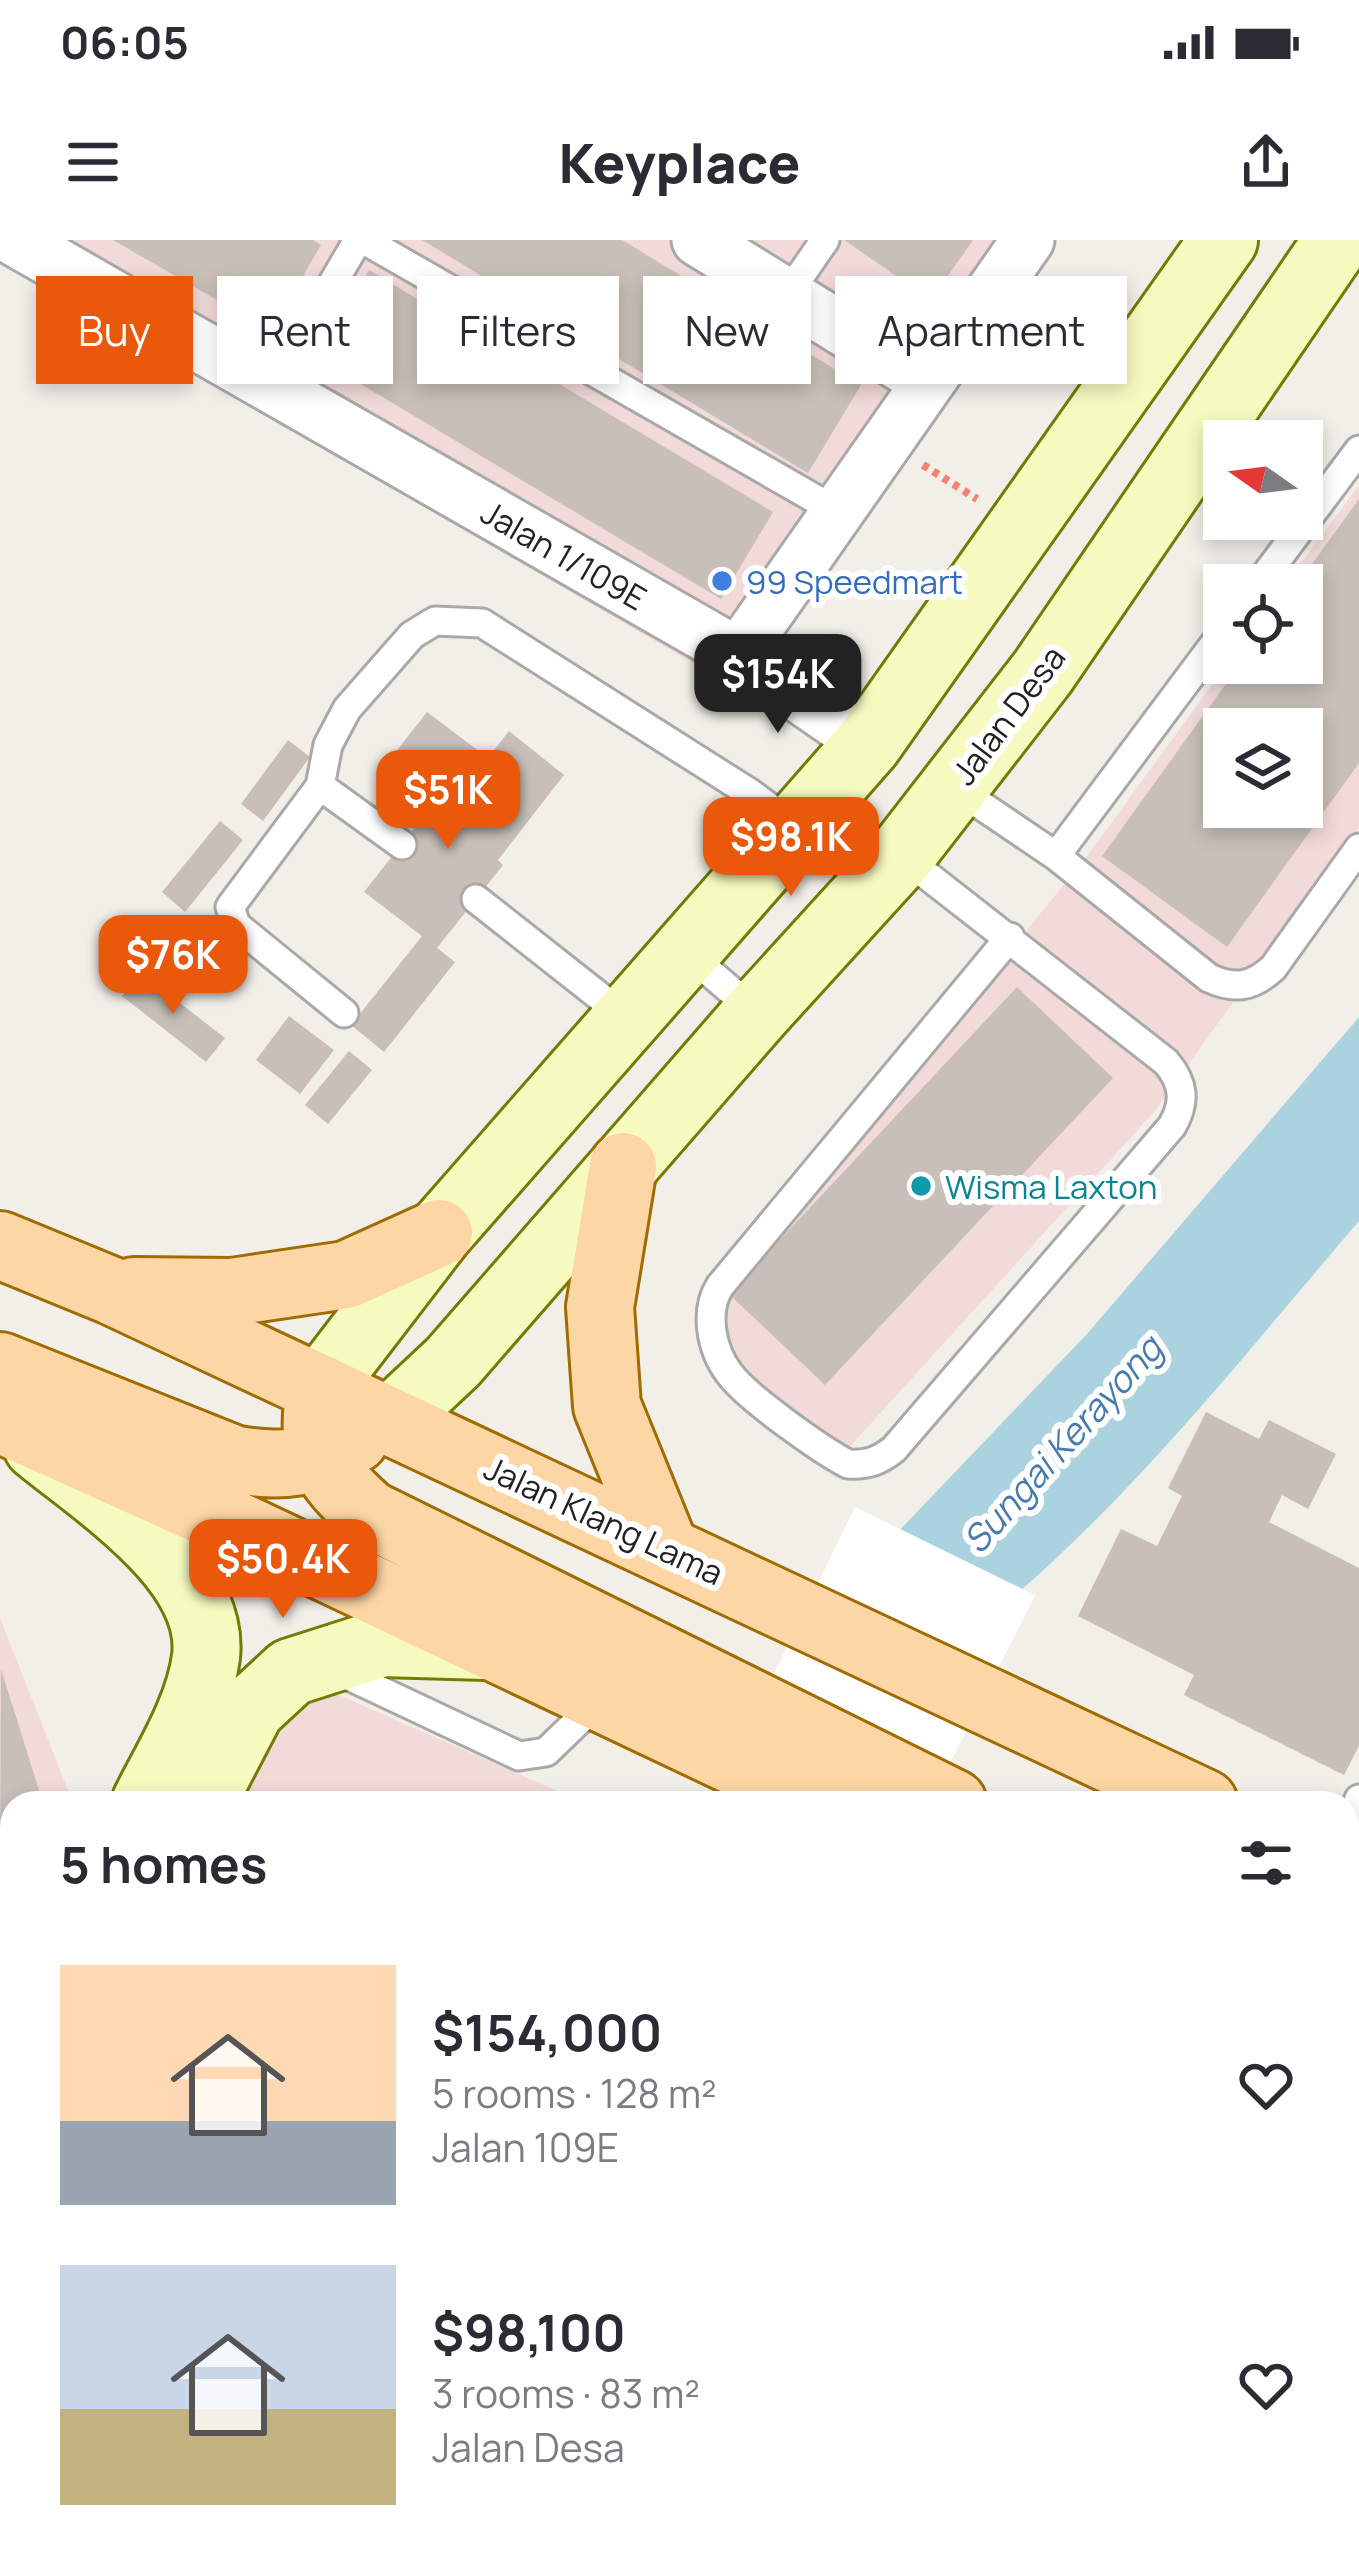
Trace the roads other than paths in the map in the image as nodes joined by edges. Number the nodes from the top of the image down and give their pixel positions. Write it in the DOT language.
graph roads {
  1 [pos="15,240"];
  2 [pos="361,240"];
  3 [pos="698,240"];
  4 [pos="825,240"];
  5 [pos="1028,240"];
  6 [pos="1224,240"];
  7 [pos="1338,240"];
  8 [pos="756,276"];
  9 [pos="800,276"];
  10 [pos="1003,276"];
  11 [pos="927,384"];
  12 [pos="271,388"];
  13 [pos="1359,452"];
  14 [pos="838,512"];
  15 [pos="1274,564"];
  16 [pos="738,654"];
  17 [pos="1203,659"];
  18 [pos="868,744"];
  19 [pos="320,786"];
  20 [pos="954,787"];
  21 [pos="797,828"];
  22 [pos="402,844"];
  23 [pos="1359,848"];
  24 [pos="902,854"];
  25 [pos="1056,856"];
  26 [pos="476,899"];
  27 [pos="1010,937"];
  28 [pos="686,952"];
  29 [pos="344,1012"];
  30 [pos="757,1013"];
  31 [pos="627,1018"];
  32 [pos="623,1166"];
  33 [pos="439,1233"];
  34 [pos="0,1245"];
  35 [pos="112,1291"];
  36 [pos="0,1292"];
  37 [pos="320,1388"];
  38 [pos="4,1403"];
  39 [pos="390,1421"];
  40 [pos="208,1450"];
  41 [pos="320,1458"];
  42 [pos="665,1549"];
  43 [pos="486,1646"];
  44 [pos="320,1663"];
  45 [pos="602,1698"];
  46 [pos="745,1733"];
  47 [pos="192,1791"];
  48 [pos="199,1791"];
  49 [pos="810,1791"];
  50 [pos="923,1791"];
  51 [pos="1179,1791"];
  1 -- 12 [label="street, Jalan 1/109E"];
  2 -- 12 [label="lane"];
  2 -- 14 [label="lane"];
  3 -- 8 [label="street"];
  4 -- 9 [label="lane"];
  5 -- 10 [label="street"];
  6 -- 18 [label="main road"];
  7 -- 20 [label="main road, Jalan Desa"];
  11 -- 14 [label="street"];
  12 -- 16 [label="street, Jalan 1/109E"];
  13 -- 15 [label="lane"];
  14 -- 16 [label="street"];
  16 -- 18 [label="street, Jalan 1/109E"];
  17 -- 25 [label="lane"];
  18 -- 21 [label="main road"];
  19 -- 21 [label="lane"];
  19 -- 22 [label="lane"];
  19 -- 29 [label="lane"];
  20 -- 24 [label="main road, Jalan Desa"];
  20 -- 25 [label="lane"];
  21 -- 28 [label="main road"];
  23 -- 25 [label="lane"];
  24 -- 27 [label="lane"];
  24 -- 30 [label="main road, Jalan Desa"];
  26 -- 31 [label="lane"];
  27 -- 27 [label="lane"];
  28 -- 30 [label="lane"];
  28 -- 31 [label="main road"];
  30 -- 32 [label="main road, Jalan Desa"];
  31 -- 33 [label="main road"];
  32 -- 39 [label="main road, Jalan Desa"];
  32 -- 42 [label="main road"];
  33 -- 35 [label="main road"];
  33 -- 37 [label="main road"];
  34 -- 35 [label="main road, Jalan Klang Lama"];
  35 -- 37 [label="main road, Jalan Klang Lama"];
  36 -- 40 [label="main road"];
  37 -- 39 [label="main road, Jalan Klang Lama"];
  37 -- 41 [label="main road"];
  38 -- 40 [label="main road"];
  38 -- 43 [label="main road"];
  38 -- 47 [label="main road"];
  39 -- 41 [label="main road"];
  39 -- 42 [label="main road, Jalan Klang Lama"];
  40 -- 41 [label="main road"];
  41 -- 46 [label="main road"];
  42 -- 51 [label="main road, Jalan Klang Lama"];
  43 -- 44 [label="main road"];
  43 -- 45 [label="main road"];
  44 -- 45 [label="lane"];
  44 -- 48 [label="main road"];
  45 -- 46 [label="main road"];
  46 -- 49 [label="main road"];
  46 -- 50 [label="main road"];
}
